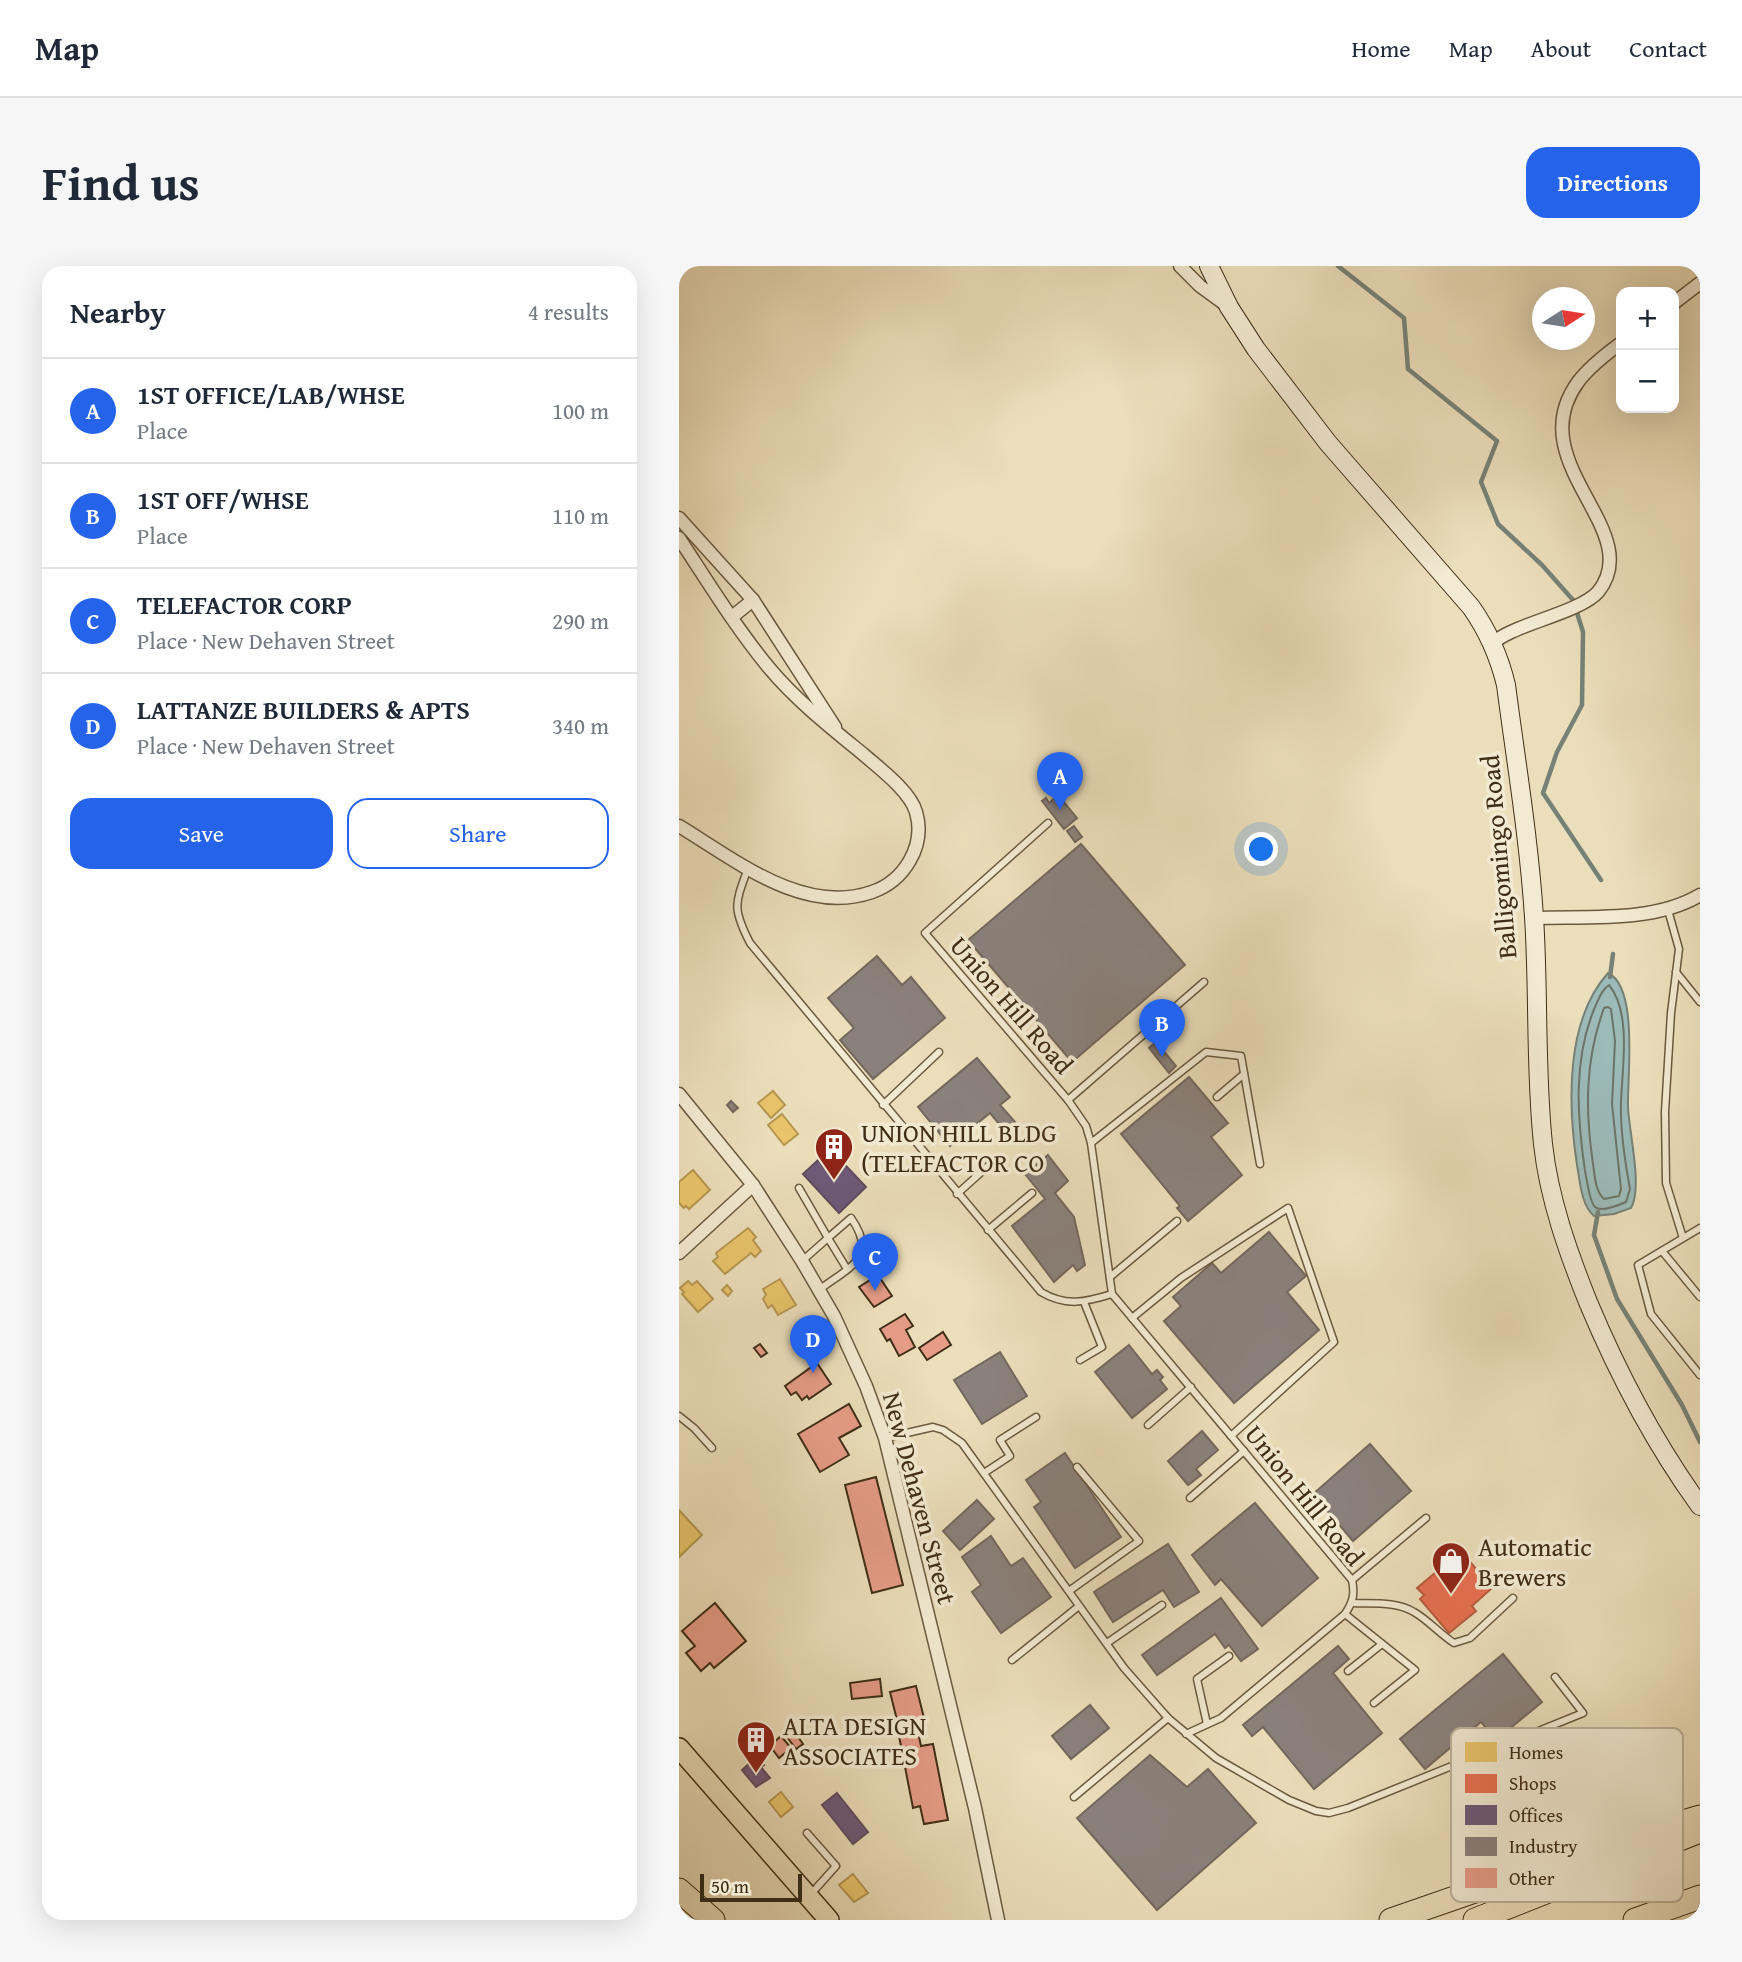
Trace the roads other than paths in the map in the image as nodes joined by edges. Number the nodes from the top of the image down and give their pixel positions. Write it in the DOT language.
graph roads {
  1 [pos="1180,266"];
  2 [pos="1209,266"];
  3 [pos="1700,283"];
  4 [pos="1679,299"];
  5 [pos="1229,307"];
  6 [pos="1616,347"];
  7 [pos="679,518"];
  8 [pos="679,538"];
  9 [pos="753,600"];
  10 [pos="732,617"];
  11 [pos="1492,643"];
  12 [pos="841,736"];
  13 [pos="1048,823"];
  14 [pos="679,826"];
  15 [pos="748,869"];
  16 [pos="1700,895"];
  17 [pos="1668,910"];
  18 [pos="1534,918"];
  19 [pos="1677,971"];
  20 [pos="1204,982"];
  21 [pos="1700,1002"];
  22 [pos="939,1052"];
  23 [pos="1244,1074"];
  24 [pos="679,1094"];
  25 [pos="1217,1097"];
  26 [pos="1068,1100"];
  27 [pos="883,1105"];
  28 [pos="1091,1143"];
  29 [pos="996,1159"];
  30 [pos="1261,1164"];
  31 [pos="753,1185"];
  32 [pos="799,1188"];
  33 [pos="1032,1193"];
  34 [pos="957,1194"];
  35 [pos="1177,1221"];
  36 [pos="1700,1228"];
  37 [pos="988,1230"];
  38 [pos="828,1238"];
  39 [pos="1683,1238"];
  40 [pos="1662,1251"];
  41 [pos="679,1252"];
  42 [pos="802,1261"];
  43 [pos="847,1269"];
  44 [pos="1110,1277"];
  45 [pos="819,1290"];
  46 [pos="1112,1294"];
  47 [pos="1700,1297"];
  48 [pos="1084,1302"];
  49 [pos="1132,1318"];
  50 [pos="1080,1360"];
  51 [pos="1700,1375"];
  52 [pos="1191,1387"];
  53 [pos="679,1416"];
  54 [pos="1036,1417"];
  55 [pos="1148,1425"];
  56 [pos="1231,1436"];
  57 [pos="885,1438"];
  58 [pos="712,1448"];
  59 [pos="1244,1451"];
  60 [pos="1077,1467"];
  61 [pos="984,1473"];
  62 [pos="1190,1498"];
  63 [pos="1700,1506"];
  64 [pos="1426,1518"];
  65 [pos="1352,1580"];
  66 [pos="1069,1591"];
  67 [pos="1513,1598"];
  68 [pos="1352,1603"];
  69 [pos="1079,1605"];
  70 [pos="1162,1605"];
  71 [pos="1345,1614"];
  72 [pos="1107,1643"];
  73 [pos="1382,1644"];
  74 [pos="1229,1656"];
  75 [pos="1012,1660"];
  76 [pos="1348,1671"];
  77 [pos="1555,1677"];
  78 [pos="1374,1703"];
  79 [pos="1168,1718"];
  80 [pos="1207,1724"];
  81 [pos="1546,1728"];
  82 [pos="1186,1734"];
  83 [pos="679,1748"];
  84 [pos="1451,1766"];
  85 [pos="1073,1797"];
  86 [pos="1700,1818"];
  87 [pos="1683,1823"];
  88 [pos="1700,1831"];
  89 [pos="807,1833"];
  90 [pos="1683,1838"];
  91 [pos="679,1890"];
  92 [pos="808,1897"];
  93 [pos="1700,1897"];
  94 [pos="1451,1899"];
  95 [pos="1533,1902"];
  96 [pos="1678,1905"];
  97 [pos="679,1906"];
  98 [pos="1502,1915"];
  99 [pos="698,1920"];
  100 [pos="713,1920"];
  101 [pos="829,1920"];
  102 [pos="998,1920"];
  103 [pos="1391,1920"];
  104 [pos="1475,1920"];
  105 [pos="1635,1920"];
  106 [pos="1645,1920"];
  1 -- 5 [label="street"];
  2 -- 5 [label="street, Balligomingo Road"];
  3 -- 4 [label="street"];
  5 -- 11 [label="street, Balligomingo Road"];
  6 -- 11 [label="street"];
  7 -- 9 [label="street"];
  8 -- 10 [label="street"];
  9 -- 10 [label="street"];
  9 -- 12 [label="street"];
  10 -- 12 [label="street"];
  11 -- 18 [label="street, Balligomingo Road"];
  12 -- 15 [label="street"];
  13 -- 26 [label="lane, Union Hill Road"];
  14 -- 15 [label="street"];
  15 -- 27 [label="lane"];
  16 -- 17 [label="street"];
  17 -- 18 [label="street"];
  17 -- 19 [label="lane"];
  18 -- 63 [label="street, Balligomingo Road"];
  19 -- 21 [label="lane"];
  19 -- 39 [label="lane"];
  20 -- 26 [label="lane"];
  22 -- 27 [label="lane"];
  23 -- 25 [label="lane"];
  23 -- 28 [label="lane"];
  23 -- 30 [label="lane"];
  24 -- 31 [label="street, New Dehaven Street"];
  26 -- 28 [label="lane, Union Hill Road"];
  27 -- 34 [label="lane"];
  28 -- 44 [label="lane, Union Hill Road"];
  29 -- 34 [label="lane"];
  31 -- 41 [label="street"];
  31 -- 42 [label="street, New Dehaven Street"];
  32 -- 38 [label="lane"];
  33 -- 37 [label="lane"];
  34 -- 37 [label="lane"];
  35 -- 44 [label="lane"];
  36 -- 39 [label="lane"];
  37 -- 48 [label="lane"];
  38 -- 42 [label="lane"];
  38 -- 43 [label="lane"];
  38 -- 43 [label="lane"];
  39 -- 40 [label="lane"];
  40 -- 47 [label="lane"];
  40 -- 51 [label="lane"];
  42 -- 45 [label="street, New Dehaven Street"];
  43 -- 45 [label="lane"];
  44 -- 46 [label="lane, Union Hill Road"];
  45 -- 57 [label="street, New Dehaven Street"];
  46 -- 48 [label="lane"];
  46 -- 49 [label="lane, Union Hill Road"];
  48 -- 50 [label="lane"];
  49 -- 52 [label="lane, Union Hill Road"];
  49 -- 56 [label="lane"];
  52 -- 55 [label="lane"];
  52 -- 56 [label="lane, Union Hill Road"];
  53 -- 58 [label="lane"];
  54 -- 61 [label="lane"];
  56 -- 59 [label="lane, Union Hill Road"];
  57 -- 61 [label="lane"];
  57 -- 102 [label="street, New Dehaven Street"];
  59 -- 62 [label="lane"];
  59 -- 65 [label="lane, Union Hill Road"];
  60 -- 66 [label="lane"];
  61 -- 66 [label="lane"];
  64 -- 65 [label="lane"];
  65 -- 68 [label="lane, Union Hill Road"];
  66 -- 69 [label="lane"];
  67 -- 68 [label="lane"];
  68 -- 71 [label="lane, Union Hill Road"];
  69 -- 72 [label="lane"];
  69 -- 75 [label="lane"];
  70 -- 72 [label="lane"];
  71 -- 73 [label="lane"];
  71 -- 80 [label="lane, Union Hill Road"];
  72 -- 79 [label="lane"];
  73 -- 76 [label="lane"];
  73 -- 78 [label="lane"];
  74 -- 80 [label="lane"];
  77 -- 81 [label="lane"];
  79 -- 82 [label="lane"];
  79 -- 85 [label="lane"];
  80 -- 82 [label="lane, Union Hill Road"];
  82 -- 84 [label="lane"];
  83 -- 92 [label="main road"];
  86 -- 87 [label="highway"];
  88 -- 90 [label="highway"];
  89 -- 92 [label="lane"];
  91 -- 100 [label="highway"];
  92 -- 101 [label="main road"];
  93 -- 96 [label="highway"];
  94 -- 103 [label="highway"];
  95 -- 98 [label="highway"];
  96 -- 105 [label="highway"];
  96 -- 106 [label="highway"];
  97 -- 99 [label="highway"];
  98 -- 104 [label="highway"];
}
